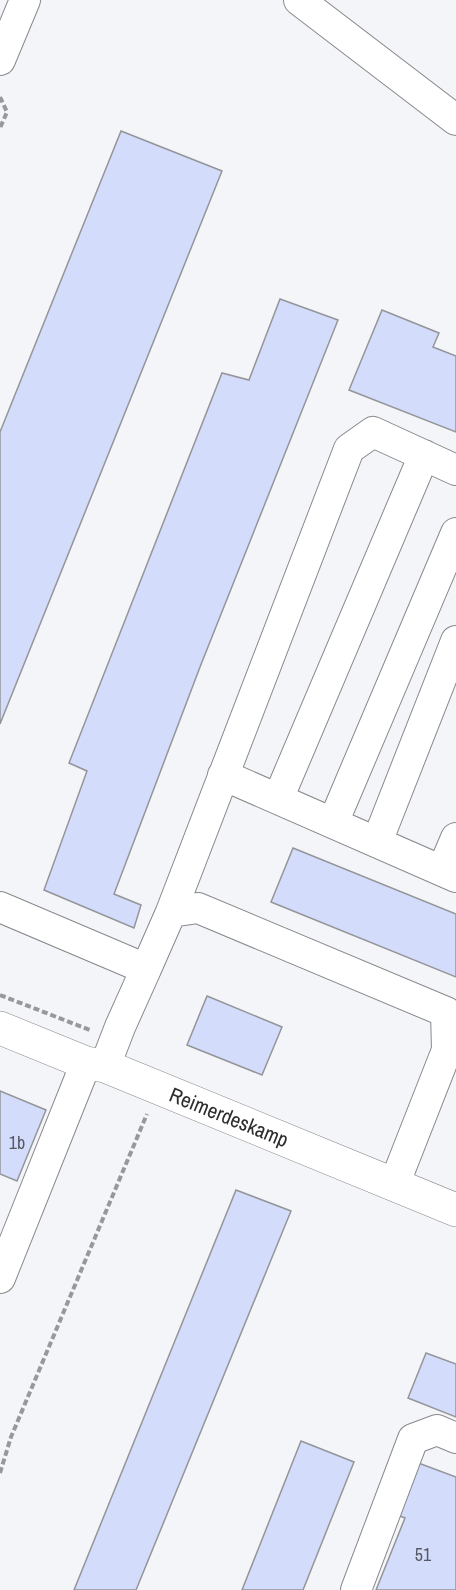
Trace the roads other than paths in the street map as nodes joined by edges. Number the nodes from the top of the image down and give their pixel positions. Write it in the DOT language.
graph roads {
  1 [pos="25,0"];
  2 [pos="299,0"];
  3 [pos="0,60"];
  4 [pos="456,120"];
  5 [pos="424,455"];
  6 [pos="456,470"];
  7 [pos="456,533"];
  8 [pos="456,640"];
  9 [pos="224,775"];
  10 [pos="278,799"];
  11 [pos="333,823"];
  12 [pos="456,838"];
  13 [pos="377,842"];
  14 [pos="449,874"];
  15 [pos="0,907"];
  16 [pos="171,912"];
  17 [pos="146,969"];
  18 [pos="451,1014"];
  19 [pos="0,1028"];
  20 [pos="102,1056"];
  21 [pos="394,1185"];
  22 [pos="456,1210"];
  23 [pos="0,1278"];
  24 [pos="456,1438"];
  25 [pos="356,1590"];
  1 -- 3 [label="street"];
  2 -- 4 [label="street"];
  5 -- 6 [label="street"];
  5 -- 9 [label="street"];
  5 -- 10 [label="street"];
  7 -- 11 [label="street"];
  8 -- 13 [label="street"];
  9 -- 10 [label="street"];
  9 -- 16 [label="street"];
  10 -- 11 [label="street"];
  11 -- 13 [label="street"];
  12 -- 14 [label="street"];
  13 -- 14 [label="street"];
  15 -- 17 [label="street"];
  16 -- 17 [label="street"];
  16 -- 18 [label="street"];
  17 -- 20 [label="street"];
  18 -- 21 [label="street"];
  19 -- 20 [label="main road, Reimerdeskamp"];
  20 -- 21 [label="main road, Reimerdeskamp"];
  20 -- 23 [label="street"];
  21 -- 22 [label="main road, Reimerdeskamp"];
  24 -- 25 [label="street"];
}
